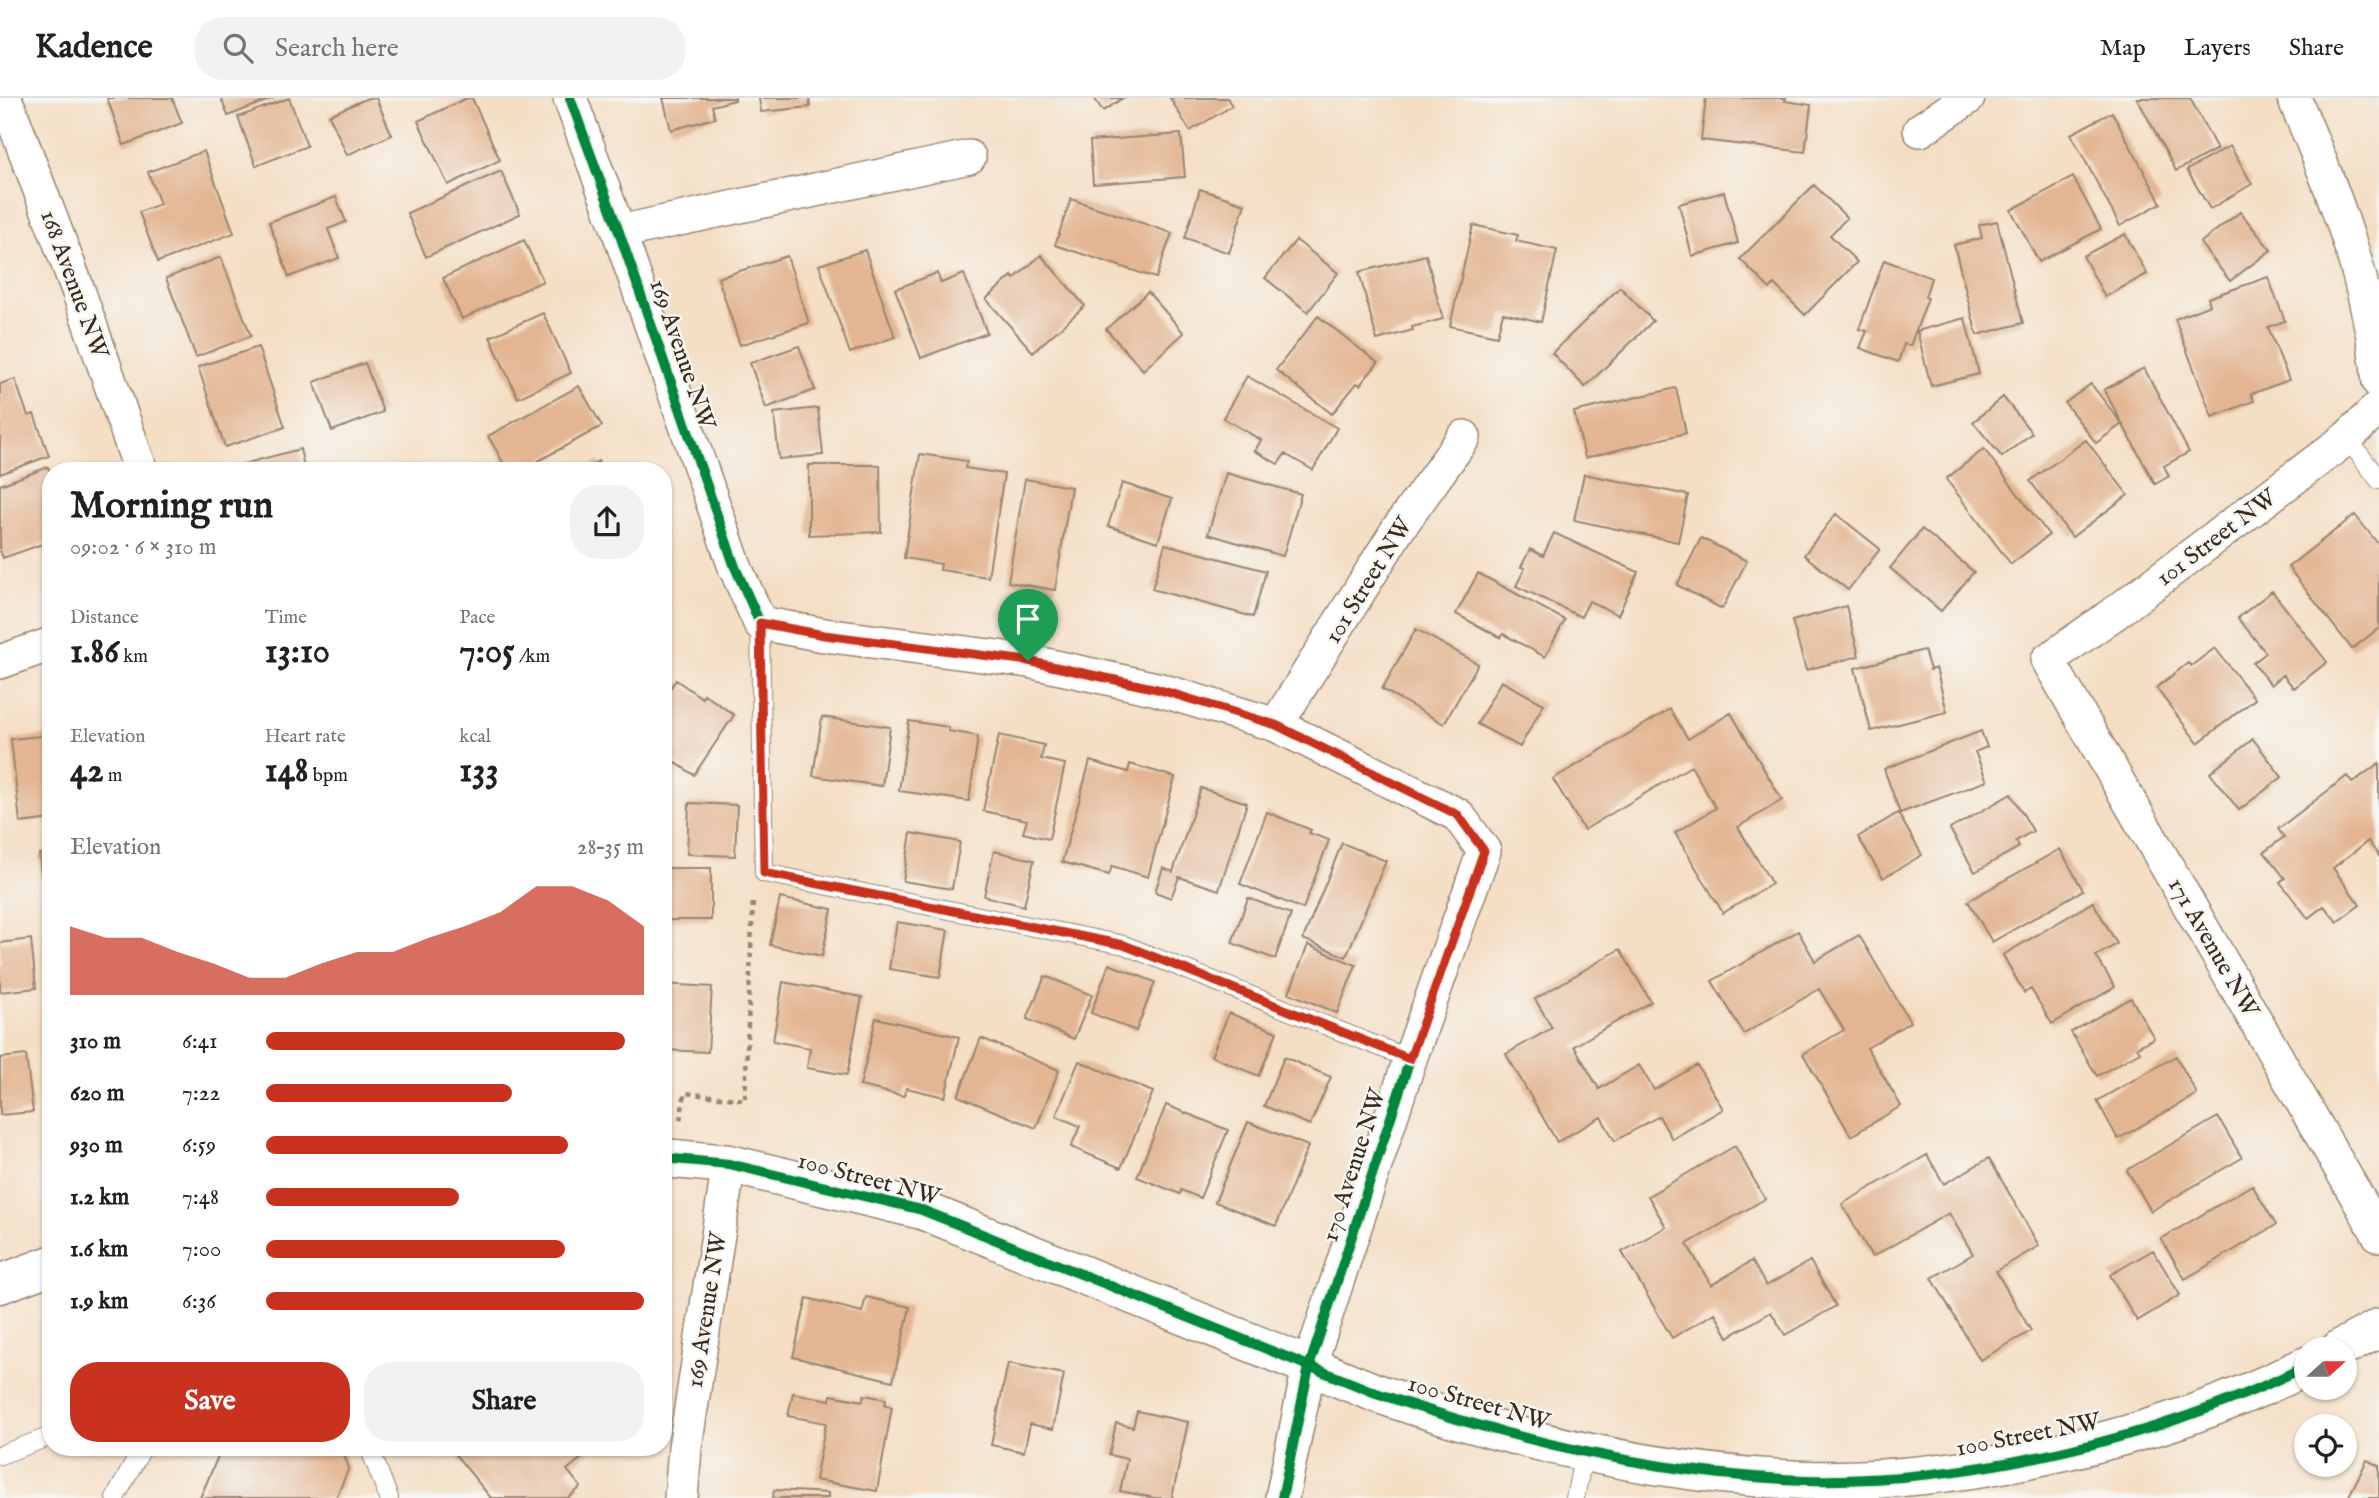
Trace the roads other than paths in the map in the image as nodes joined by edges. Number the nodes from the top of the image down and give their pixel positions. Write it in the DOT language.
graph roads {
  1 [pos="5,98"];
  2 [pos="570,98"];
  3 [pos="1968,98"];
  4 [pos="2294,98"];
  5 [pos="1920,130"];
  6 [pos="969,158"];
  7 [pos="619,232"];
  8 [pos="2379,382"];
  9 [pos="2379,407"];
  10 [pos="1464,437"];
  11 [pos="2347,438"];
  12 [pos="138,462"];
  13 [pos="2379,480"];
  14 [pos="760,623"];
  15 [pos="42,647"];
  16 [pos="2048,660"];
  17 [pos="0,662"];
  18 [pos="1276,725"];
  19 [pos="1410,1059"];
  20 [pos="672,1159"];
  21 [pos="729,1164"];
  22 [pos="2379,1235"];
  23 [pos="42,1268"];
  24 [pos="0,1284"];
  25 [pos="2379,1328"];
  26 [pos="2357,1340"];
  27 [pos="1309,1367"];
  28 [pos="2294,1371"];
  29 [pos="42,1439"];
  30 [pos="1584,1453"];
  31 [pos="0,1455"];
  32 [pos="138,1456"];
  33 [pos="373,1456"];
  34 [pos="115,1498"];
  35 [pos="389,1498"];
  36 [pos="681,1498"];
  37 [pos="1282,1498"];
  38 [pos="1575,1498"];
  1 -- 12 [label="street, 168 Avenue NW"];
  2 -- 7 [label="street, 169 Avenue NW"];
  3 -- 5 [label="street"];
  4 -- 8 [label="street"];
  6 -- 7 [label="street"];
  7 -- 14 [label="street, 169 Avenue NW"];
  9 -- 11 [label="street, 101 Street NW"];
  10 -- 18 [label="street, 101 Street NW"];
  11 -- 13 [label="lane"];
  11 -- 16 [label="street, 101 Street NW"];
  14 -- 18 [label="street"];
  14 -- 19 [label="lane"];
  15 -- 17 [label="street"];
  16 -- 22 [label="street, 171 Avenue NW"];
  18 -- 19 [label="street, 170 Avenue NW"];
  19 -- 27 [label="street, 170 Avenue NW"];
  20 -- 21 [label="street, 100 Street NW"];
  21 -- 27 [label="street, 100 Street NW"];
  21 -- 36 [label="street, 169 Avenue NW"];
  23 -- 24 [label="street"];
  25 -- 26 [label="street"];
  27 -- 30 [label="street, 100 Street NW"];
  27 -- 37 [label="street, 170 Avenue NW"];
  28 -- 30 [label="street, 100 Street NW"];
  29 -- 31 [label="lane"];
  30 -- 38 [label="lane"];
  32 -- 34 [label="lane"];
  33 -- 35 [label="lane"];
}
